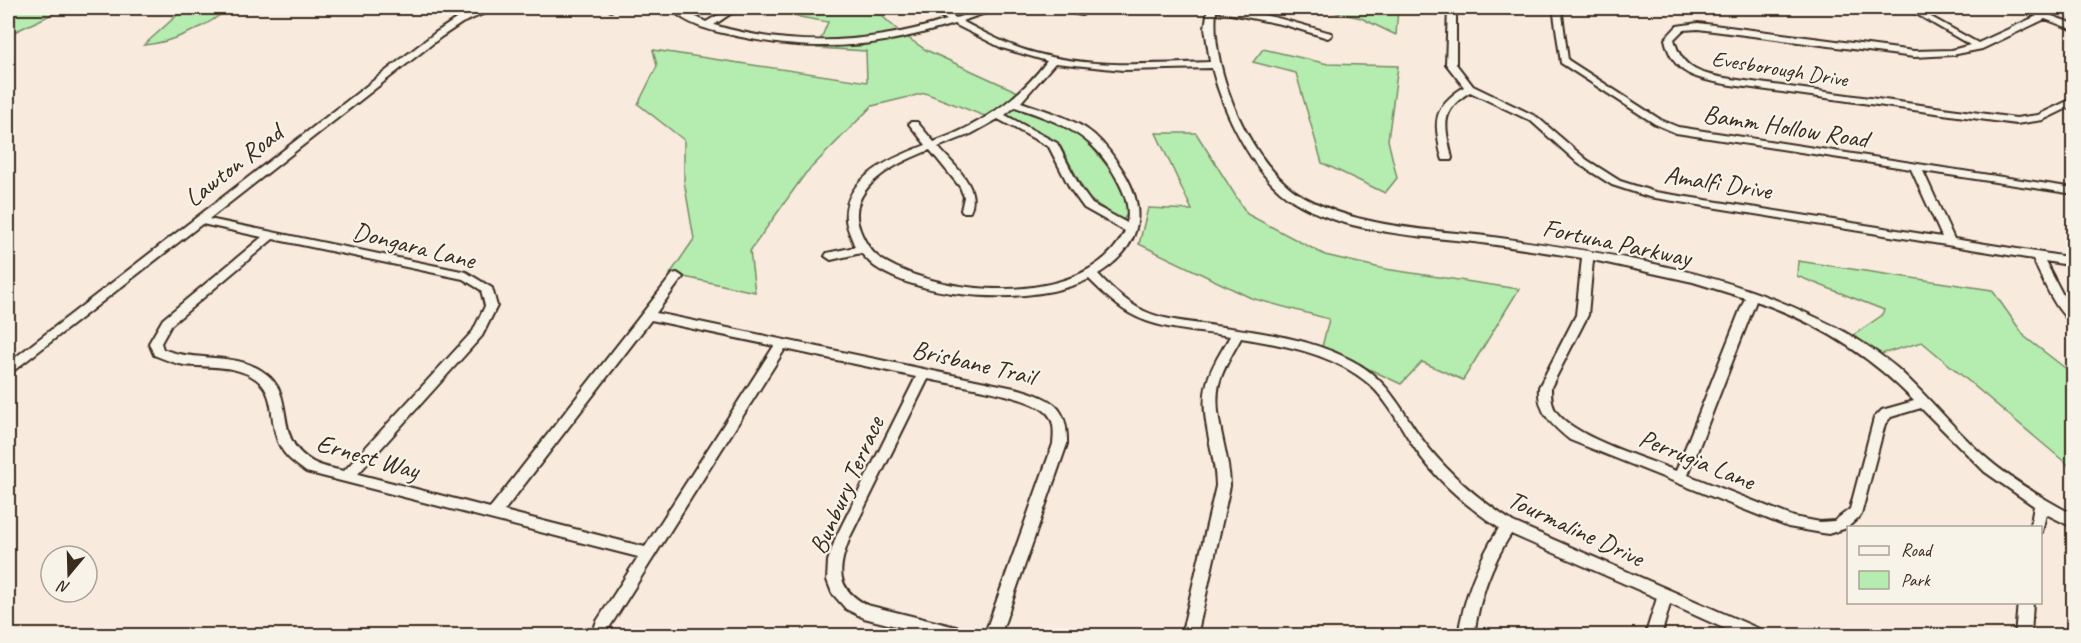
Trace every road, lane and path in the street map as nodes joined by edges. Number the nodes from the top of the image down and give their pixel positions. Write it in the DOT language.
graph roads {
  1 [pos="493,8"];
  2 [pos="674,8"];
  3 [pos="735,8"];
  4 [pos="931,8"];
  5 [pos="991,8"];
  6 [pos="1059,8"];
  7 [pos="1212,8"];
  8 [pos="1452,8"];
  9 [pos="1561,8"];
  10 [pos="1910,8"];
  11 [pos="2023,8"];
  12 [pos="1082,12"];
  13 [pos="2043,17"];
  14 [pos="956,21"];
  15 [pos="706,26"];
  16 [pos="2073,27"];
  17 [pos="1328,35"];
  18 [pos="1979,47"];
  19 [pos="1053,60"];
  20 [pos="1216,64"];
  21 [pos="1470,88"];
  22 [pos="2073,101"];
  23 [pos="1014,103"];
  24 [pos="998,115"];
  25 [pos="914,123"];
  26 [pos="932,147"];
  27 [pos="1447,158"];
  28 [pos="1916,168"];
  29 [pos="2073,191"];
  30 [pos="966,210"];
  31 [pos="198,220"];
  32 [pos="1131,229"];
  33 [pos="271,235"];
  34 [pos="1949,242"];
  35 [pos="861,249"];
  36 [pos="831,256"];
  37 [pos="1588,256"];
  38 [pos="2037,256"];
  39 [pos="2073,262"];
  40 [pos="1090,274"];
  41 [pos="677,277"];
  42 [pos="1751,297"];
  43 [pos="648,315"];
  44 [pos="2073,319"];
  45 [pos="1238,333"];
  46 [pos="782,344"];
  47 [pos="8,369"];
  48 [pos="924,375"];
  49 [pos="1922,403"];
  50 [pos="347,477"];
  51 [pos="1680,478"];
  52 [pos="2041,504"];
  53 [pos="494,514"];
  54 [pos="2073,522"];
  55 [pos="1508,526"];
  56 [pos="2037,526"];
  57 [pos="648,554"];
  58 [pos="1665,595"];
  59 [pos="2026,604"];
  60 [pos="599,636"];
  61 [pos="964,636"];
  62 [pos="992,636"];
  63 [pos="1190,636"];
  64 [pos="1466,636"];
  65 [pos="1653,636"];
  66 [pos="1760,636"];
  67 [pos="2023,636"];
  1 -- 31 [label="street, Lawton Road"];
  2 -- 15 [label="street"];
  3 -- 15 [label="street"];
  4 -- 14 [label="street"];
  5 -- 14 [label="street"];
  6 -- 12 [label="street"];
  7 -- 17 [label="street"];
  7 -- 20 [label="street, Fortuna Parkway"];
  8 -- 21 [label="street, Amalfi Drive"];
  9 -- 28 [label="street, Bamm Hollow Road"];
  10 -- 18 [label="street"];
  11 -- 13 [label="street"];
  13 -- 16 [label="street"];
  13 -- 18 [label="street, Evesborough Drive"];
  14 -- 15 [label="street"];
  14 -- 19 [label="street"];
  18 -- 22 [label="street, Evesborough Drive"];
  19 -- 20 [label="street"];
  19 -- 23 [label="street"];
  20 -- 37 [label="street, Fortuna Parkway"];
  21 -- 27 [label="street"];
  21 -- 34 [label="street, Amalfi Drive"];
  23 -- 24 [label="street"];
  23 -- 32 [label="street"];
  24 -- 26 [label="street"];
  24 -- 32 [label="street"];
  25 -- 26 [label="street"];
  26 -- 30 [label="street"];
  26 -- 35 [label="street"];
  28 -- 29 [label="street, Bamm Hollow Road"];
  28 -- 34 [label="street"];
  31 -- 33 [label="street, Dongara Lane"];
  31 -- 47 [label="street, Lawton Road"];
  32 -- 40 [label="street"];
  33 -- 50 [label="street, Ernest Way"];
  33 -- 50 [label="street, Dongara Lane"];
  34 -- 38 [label="street, Amalfi Drive"];
  35 -- 36 [label="street"];
  35 -- 40 [label="street"];
  37 -- 42 [label="street, Fortuna Parkway"];
  37 -- 51 [label="street, Perrugia Lane"];
  38 -- 39 [label="street, Amalfi Drive"];
  38 -- 44 [label="street"];
  40 -- 45 [label="street, Tourmaline Drive"];
  41 -- 43 [label="street"];
  42 -- 49 [label="street, Fortuna Parkway"];
  42 -- 51 [label="street"];
  43 -- 46 [label="street, Brisbane Trail"];
  43 -- 53 [label="street"];
  45 -- 55 [label="street, Tourmaline Drive"];
  45 -- 63 [label="street"];
  46 -- 48 [label="street, Brisbane Trail"];
  46 -- 57 [label="street"];
  48 -- 61 [label="street, Bunbury Terrace"];
  48 -- 62 [label="street, Brisbane Trail"];
  49 -- 51 [label="street, Perrugia Lane"];
  49 -- 52 [label="street, Fortuna Parkway"];
  50 -- 53 [label="street, Ernest Way"];
  52 -- 54 [label="street, Fortuna Parkway"];
  52 -- 56 [label="street"];
  53 -- 57 [label="street, Ernest Way"];
  55 -- 58 [label="street, Tourmaline Drive"];
  55 -- 64 [label="street"];
  57 -- 60 [label="street"];
  58 -- 65 [label="street"];
  58 -- 66 [label="street, Tourmaline Drive"];
  59 -- 67 [label="street"];
}
